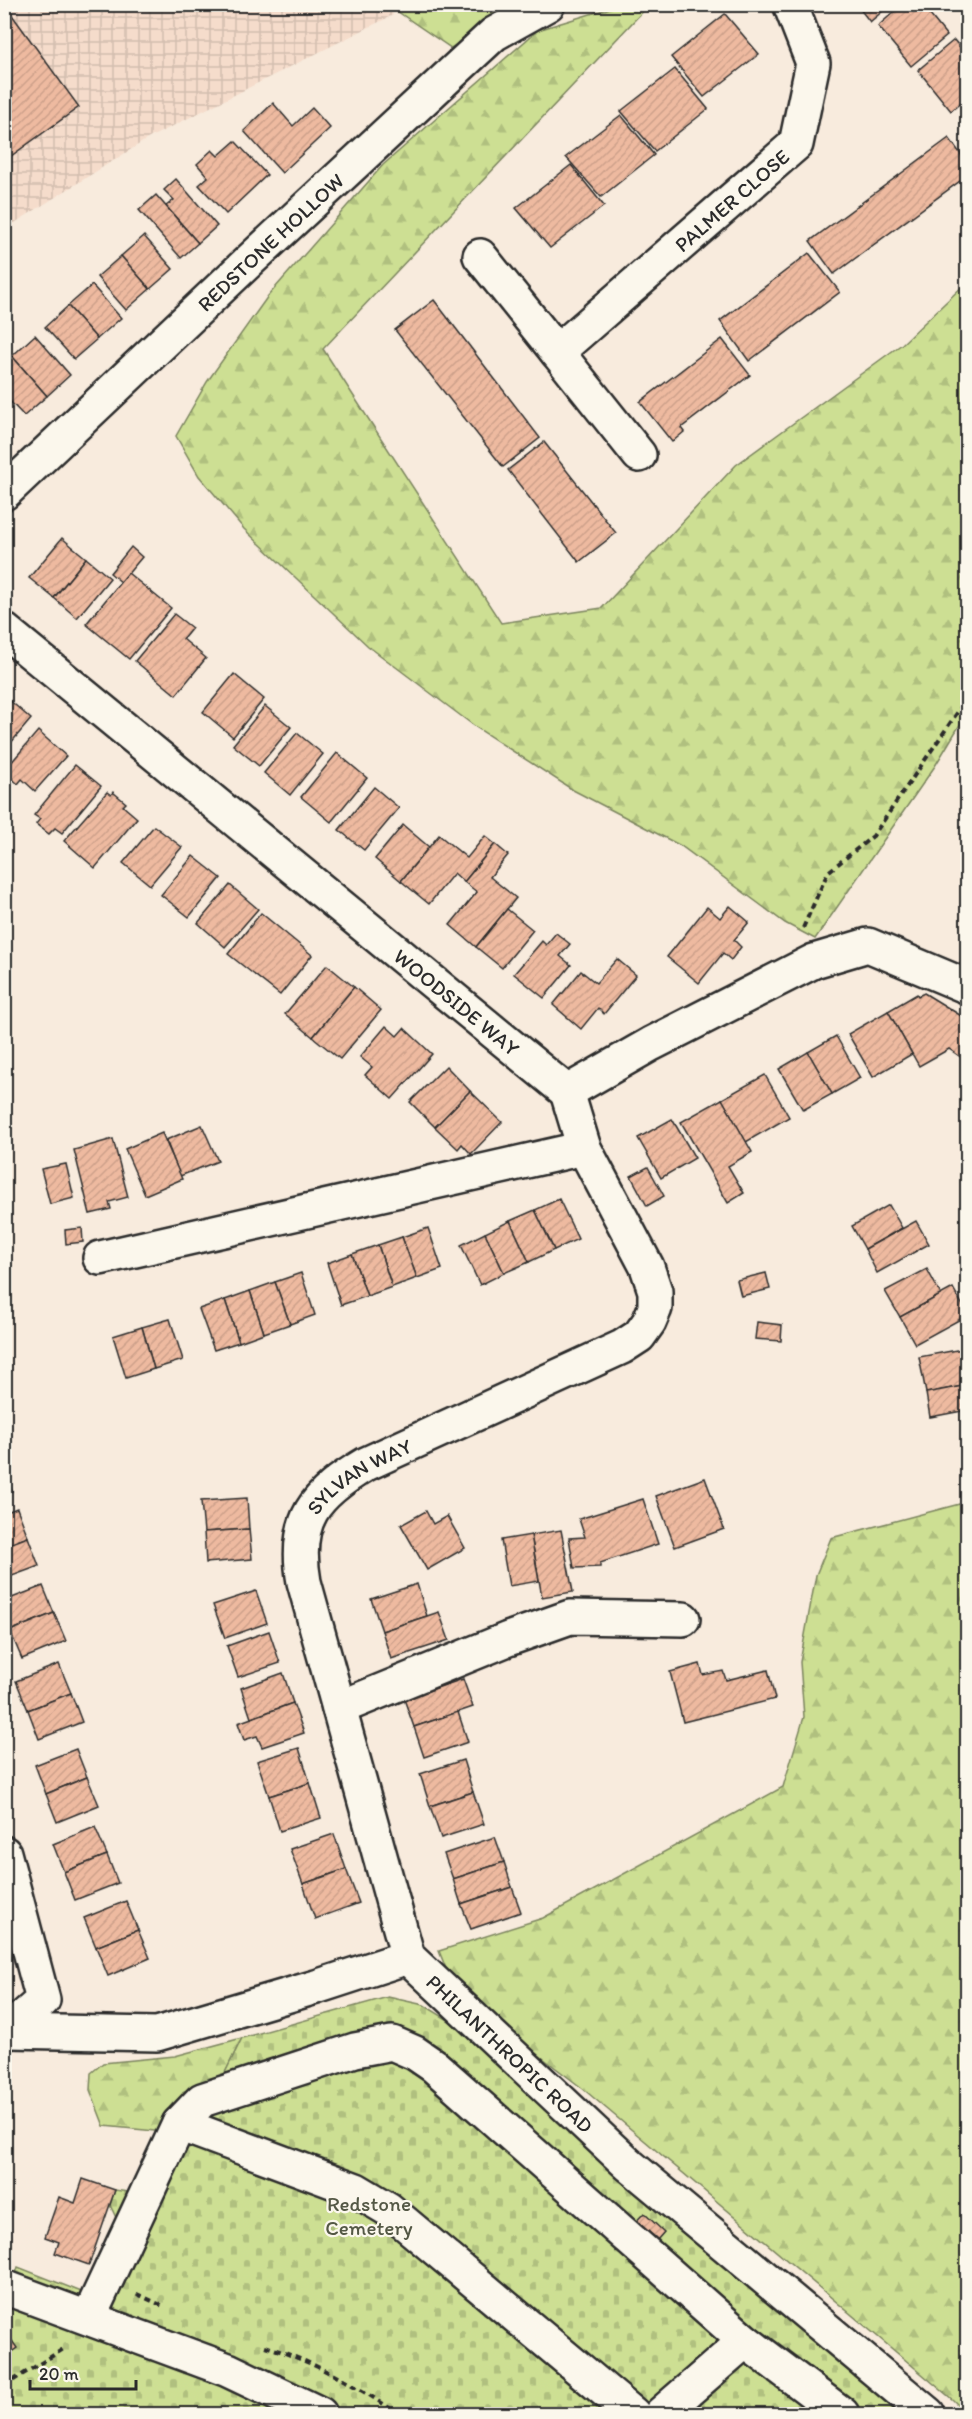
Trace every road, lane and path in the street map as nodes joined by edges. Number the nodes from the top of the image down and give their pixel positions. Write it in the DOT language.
graph roads {
  1 [pos="548,4"];
  2 [pos="790,4"];
  3 [pos="480,256"];
  4 [pos="556,352"];
  5 [pos="639,455"];
  6 [pos="4,493"];
  7 [pos="4,630"];
  8 [pos="968,698"];
  9 [pos="805,925"];
  10 [pos="968,987"];
  11 [pos="567,1092"];
  12 [pos="584,1149"];
  13 [pos="100,1258"];
  14 [pos="683,1619"];
  15 [pos="339,1708"];
  16 [pos="4,1853"];
  17 [pos="408,1957"];
  18 [pos="5,2032"];
  19 [pos="179,2124"];
  20 [pos="4,2287"];
  21 [pos="97,2320"];
  22 [pos="745,2341"];
  23 [pos="4,2386"];
  24 [pos="320,2415"];
  25 [pos="633,2415"];
  26 [pos="661,2415"];
  27 [pos="842,2415"];
  28 [pos="928,2415"];
  1 -- 6 [label="street, REDSTONE HOLLOW"];
  2 -- 4 [label="street, PALMER CLOSE"];
  3 -- 4 [label="street"];
  4 -- 5 [label="street"];
  7 -- 11 [label="street, WOODSIDE WAY"];
  8 -- 9 [label="path"];
  10 -- 11 [label="street"];
  11 -- 12 [label="street, SYLVAN WAY"];
  12 -- 13 [label="street"];
  12 -- 15 [label="street, SYLVAN WAY"];
  14 -- 15 [label="street"];
  15 -- 17 [label="street, SYLVAN WAY"];
  16 -- 18 [label="street"];
  17 -- 18 [label="street, PHILANTHROPIC ROAD"];
  17 -- 28 [label="street, PHILANTHROPIC ROAD"];
  19 -- 21 [label="street"];
  19 -- 22 [label="street"];
  19 -- 25 [label="street"];
  20 -- 21 [label="street"];
  21 -- 23 [label="path"];
  21 -- 24 [label="street"];
  22 -- 26 [label="street"];
  22 -- 27 [label="street"];
}
